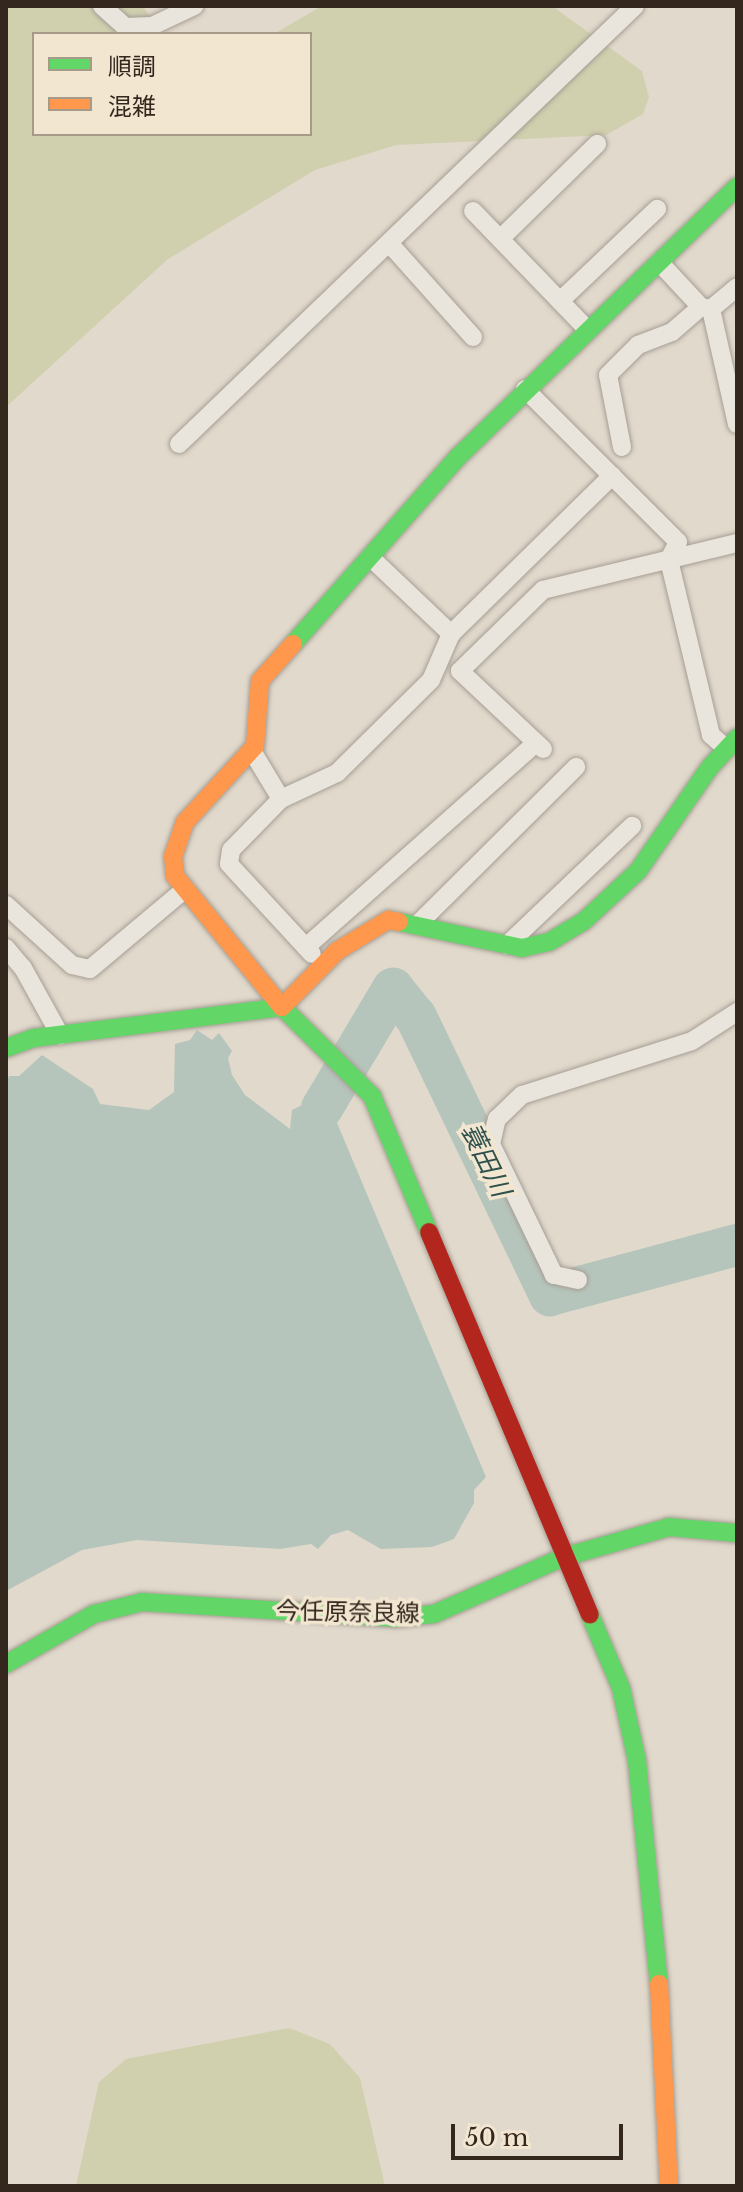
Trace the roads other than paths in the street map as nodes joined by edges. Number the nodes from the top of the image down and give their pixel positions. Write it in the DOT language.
graph roads {
  1 [pos="102,6"];
  2 [pos="194,6"];
  3 [pos="635,6"];
  4 [pos="597,144"];
  5 [pos="737,187"];
  6 [pos="657,209"];
  7 [pos="473,211"];
  8 [pos="500,239"];
  9 [pos="389,243"];
  10 [pos="659,262"];
  11 [pos="737,287"];
  12 [pos="560,301"];
  13 [pos="706,308"];
  14 [pos="588,330"];
  15 [pos="473,337"];
  16 [pos="525,389"];
  17 [pos="737,424"];
  18 [pos="179,444"];
  19 [pos="622,447"];
  20 [pos="612,476"];
  21 [pos="737,543"];
  22 [pos="370,557"];
  23 [pos="669,560"];
  24 [pos="451,634"];
  25 [pos="731,743"];
  26 [pos="252,751"];
  27 [pos="576,767"];
  28 [pos="281,799"];
  29 [pos="632,826"];
  30 [pos="184,890"];
  31 [pos="6,905"];
  32 [pos="418,924"];
  33 [pos="507,945"];
  34 [pos="306,947"];
  35 [pos="9,957"];
  36 [pos="323,965"];
  37 [pos="282,1007"];
  38 [pos="737,1012"];
  39 [pos="60,1035"];
  40 [pos="6,1048"];
  41 [pos="578,1280"];
  42 [pos="737,1533"];
  43 [pos="564,1557"];
  44 [pos="6,1664"];
  45 [pos="669,2186"];
  1 -- 2 [label="street"];
  3 -- 9 [label="street"];
  4 -- 8 [label="street"];
  5 -- 10 [label="street"];
  6 -- 12 [label="street"];
  7 -- 8 [label="street"];
  8 -- 12 [label="street"];
  9 -- 15 [label="street"];
  9 -- 18 [label="street"];
  10 -- 13 [label="street"];
  10 -- 14 [label="street"];
  11 -- 13 [label="street"];
  12 -- 14 [label="street"];
  13 -- 17 [label="street"];
  13 -- 19 [label="street"];
  14 -- 16 [label="street"];
  16 -- 20 [label="street"];
  16 -- 22 [label="street"];
  20 -- 23 [label="street"];
  20 -- 24 [label="street"];
  21 -- 23 [label="street"];
  22 -- 24 [label="street"];
  22 -- 26 [label="street"];
  23 -- 25 [label="street"];
  23 -- 34 [label="street"];
  24 -- 28 [label="street"];
  25 -- 33 [label="street"];
  26 -- 28 [label="street"];
  26 -- 30 [label="street"];
  27 -- 32 [label="street"];
  28 -- 34 [label="street"];
  29 -- 33 [label="street"];
  30 -- 31 [label="street"];
  30 -- 37 [label="street"];
  32 -- 33 [label="street"];
  32 -- 36 [label="street"];
  34 -- 36 [label="street"];
  35 -- 39 [label="street"];
  36 -- 37 [label="street"];
  37 -- 39 [label="street"];
  37 -- 43 [label="street"];
  38 -- 41 [label="street"];
  39 -- 40 [label="street"];
  42 -- 43 [label="street, 今任原奈良線"];
  43 -- 44 [label="street, 今任原奈良線"];
  43 -- 45 [label="street"];
}
